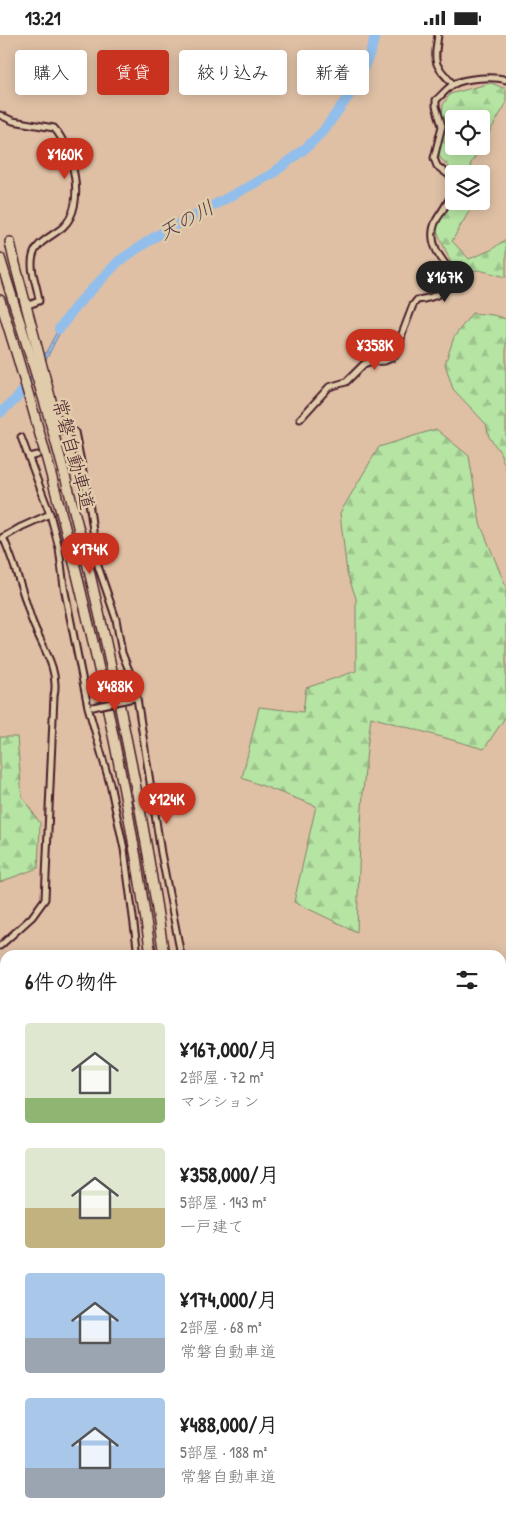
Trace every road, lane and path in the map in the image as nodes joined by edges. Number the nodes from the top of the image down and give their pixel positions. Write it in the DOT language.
graph roads {
  1 [pos="438,35"];
  2 [pos="506,80"];
  3 [pos="453,84"];
  4 [pos="0,115"];
  5 [pos="445,172"];
  6 [pos="445,207"];
  7 [pos="10,242"];
  8 [pos="0,258"];
  9 [pos="1,303"];
  10 [pos="31,304"];
  11 [pos="300,419"];
  12 [pos="75,432"];
  13 [pos="21,437"];
  14 [pos="77,444"];
  15 [pos="68,446"];
  16 [pos="37,455"];
  17 [pos="59,455"];
  18 [pos="29,457"];
  19 [pos="50,514"];
  20 [pos="1,539"];
  21 [pos="135,698"];
  22 [pos="90,707"];
  23 [pos="0,946"];
  24 [pos="137,950"];
  25 [pos="150,950"];
  26 [pos="163,950"];
  27 [pos="180,950"];
  1 -- 3 [label="street"];
  2 -- 3 [label="street"];
  3 -- 5 [label="street"];
  4 -- 10 [label="street"];
  6 -- 11 [label="street"];
  7 -- 17 [label="highway"];
  8 -- 17 [label="highway, 常磐自動車道"];
  9 -- 25 [label="highway, 常磐自動車道"];
  12 -- 14 [label="street"];
  13 -- 18 [label="street"];
  14 -- 15 [label="street"];
  14 -- 21 [label="street"];
  16 -- 18 [label="street"];
  17 -- 26 [label="highway, 常磐自動車道"];
  18 -- 19 [label="street"];
  19 -- 20 [label="street"];
  19 -- 22 [label="street"];
  20 -- 23 [label="street"];
  21 -- 22 [label="street, bridge"];
  21 -- 27 [label="street"];
  22 -- 24 [label="street"];
}
